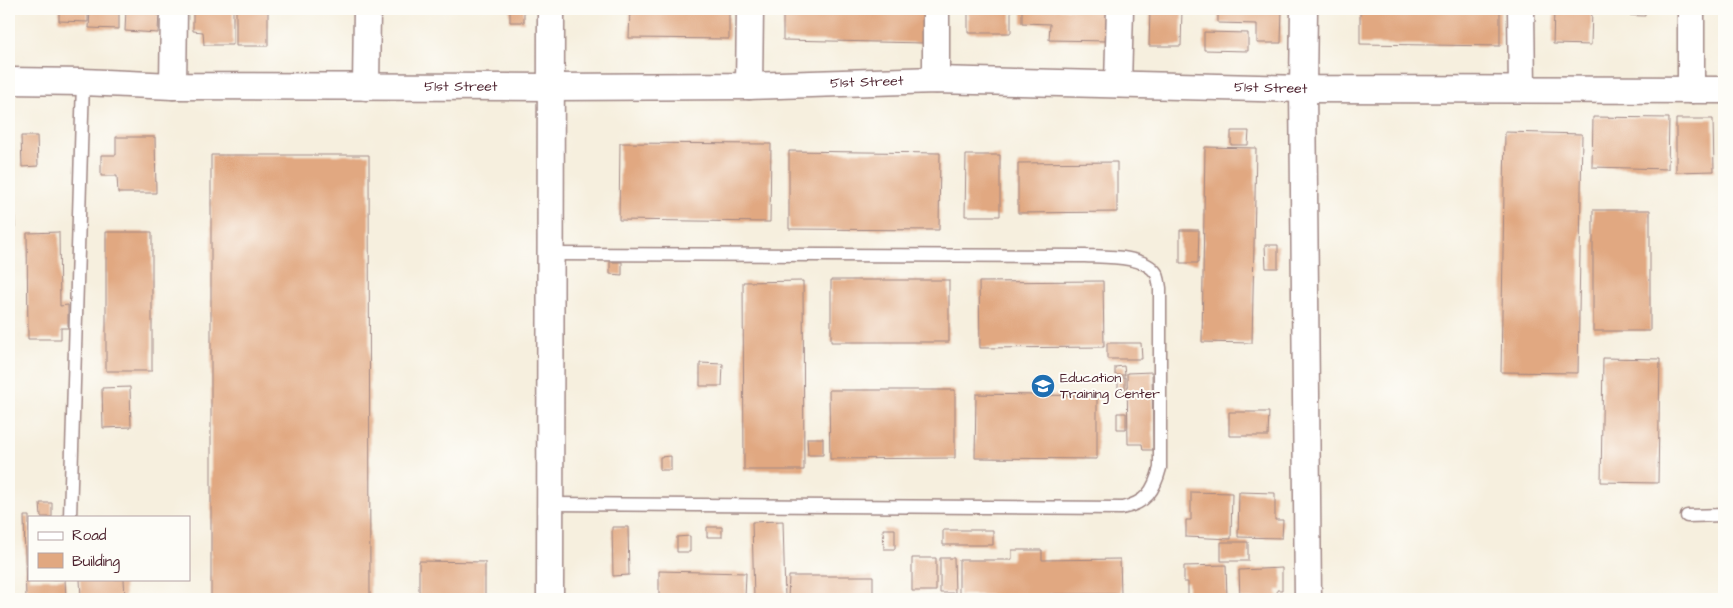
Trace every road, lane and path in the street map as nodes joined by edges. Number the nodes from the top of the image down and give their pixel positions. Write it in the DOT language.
graph roads {
  1 [pos="174,9"];
  2 [pos="367,9"];
  3 [pos="551,9"];
  4 [pos="750,9"];
  5 [pos="936,9"];
  6 [pos="1120,9"];
  7 [pos="1304,9"];
  8 [pos="1521,9"];
  9 [pos="1691,9"];
  10 [pos="936,80"];
  11 [pos="9,82"];
  12 [pos="83,82"];
  13 [pos="1118,84"];
  14 [pos="173,86"];
  15 [pos="749,86"];
  16 [pos="366,87"];
  17 [pos="551,87"];
  18 [pos="1303,89"];
  19 [pos="1522,89"];
  20 [pos="1691,90"];
  21 [pos="1724,90"];
  22 [pos="551,254"];
  23 [pos="550,504"];
  24 [pos="1724,515"];
  25 [pos="70,516"];
  26 [pos="1688,516"];
  27 [pos="550,599"];
  28 [pos="1308,599"];
  1 -- 14 [label="street"];
  2 -- 16 [label="street"];
  3 -- 17 [label="street"];
  4 -- 15 [label="street"];
  5 -- 10 [label="street"];
  6 -- 13 [label="street"];
  7 -- 18 [label="street"];
  8 -- 19 [label="street"];
  9 -- 20 [label="street"];
  10 -- 13 [label="street, 51st Street"];
  10 -- 15 [label="street, 51st Street"];
  11 -- 12 [label="street, 51st Street"];
  12 -- 14 [label="street, 51st Street"];
  12 -- 25 [label="lane"];
  13 -- 18 [label="street, 51st Street"];
  14 -- 16 [label="street, 51st Street"];
  15 -- 17 [label="street, 51st Street"];
  16 -- 17 [label="street, 51st Street"];
  17 -- 22 [label="street"];
  18 -- 19 [label="street, 51st Street"];
  18 -- 28 [label="street"];
  19 -- 20 [label="street, 51st Street"];
  20 -- 21 [label="street, 51st Street"];
  22 -- 23 [label="street"];
  22 -- 23 [label="lane"];
  23 -- 27 [label="street"];
  24 -- 26 [label="lane"];
}
